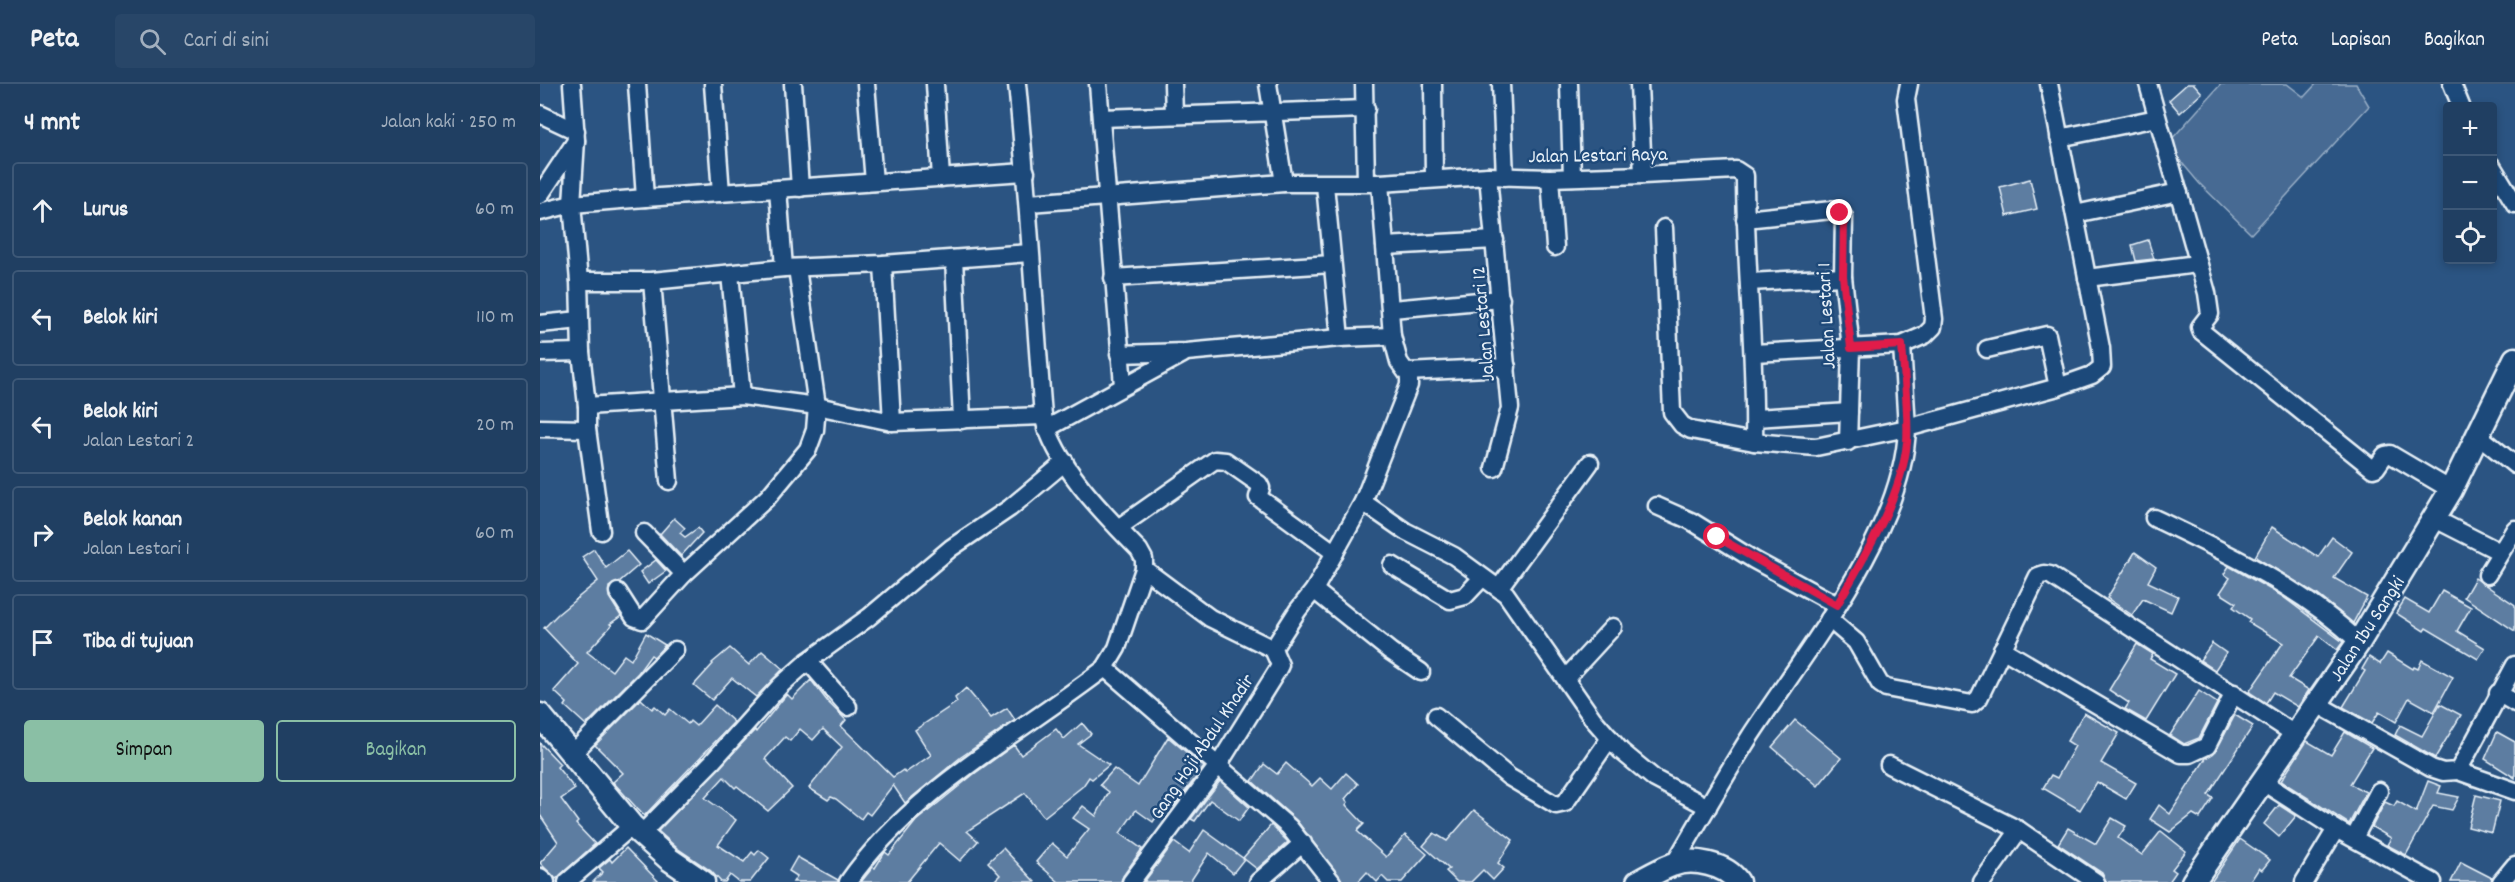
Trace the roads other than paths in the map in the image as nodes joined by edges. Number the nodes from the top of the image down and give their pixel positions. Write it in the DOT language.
graph roads {
  1 [pos="572,84"];
  2 [pos="637,84"];
  3 [pos="713,84"];
  4 [pos="793,84"];
  5 [pos="866,84"];
  6 [pos="935,84"];
  7 [pos="1017,84"];
  8 [pos="1098,84"];
  9 [pos="1173,84"];
  10 [pos="1268,84"];
  11 [pos="1364,84"];
  12 [pos="1433,84"];
  13 [pos="1501,84"];
  14 [pos="1569,84"];
  15 [pos="1639,84"];
  16 [pos="1909,84"];
  17 [pos="2049,84"];
  18 [pos="2148,84"];
  19 [pos="2452,84"];
  20 [pos="2459,102"];
  21 [pos="1366,109"];
  22 [pos="1271,111"];
  23 [pos="540,114"];
  24 [pos="1174,114"];
  25 [pos="1101,118"];
  26 [pos="2157,118"];
  27 [pos="576,136"];
  28 [pos="2059,138"];
  29 [pos="1026,172"];
  30 [pos="2497,173"];
  31 [pos="1643,175"];
  32 [pos="1488,176"];
  33 [pos="1505,177"];
  34 [pos="1572,177"];
  35 [pos="941,178"];
  36 [pos="1434,178"];
  37 [pos="1550,178"];
  38 [pos="874,182"];
  39 [pos="1284,183"];
  40 [pos="1373,183"];
  41 [pos="1325,185"];
  42 [pos="800,188"];
  43 [pos="778,189"];
  44 [pos="2179,192"];
  45 [pos="721,193"];
  46 [pos="540,195"];
  47 [pos="645,198"];
  48 [pos="1107,198"];
  49 [pos="572,204"];
  50 [pos="1029,204"];
  51 [pos="2515,204"];
  52 [pos="540,212"];
  53 [pos="2075,214"];
  54 [pos="1745,219"];
  55 [pos="1664,228"];
  56 [pos="1495,240"];
  57 [pos="1386,246"];
  58 [pos="1555,247"];
  59 [pos="1030,253"];
  60 [pos="954,259"];
  61 [pos="882,264"];
  62 [pos="1332,264"];
  63 [pos="2197,264"];
  64 [pos="790,268"];
  65 [pos="730,274"];
  66 [pos="1843,276"];
  67 [pos="1113,278"];
  68 [pos="2087,278"];
  69 [pos="579,281"];
  70 [pos="651,281"];
  71 [pos="1749,282"];
  72 [pos="1501,299"];
  73 [pos="1392,309"];
  74 [pos="580,320"];
  75 [pos="540,324"];
  76 [pos="1392,336"];
  77 [pos="1340,338"];
  78 [pos="1902,345"];
  79 [pos="1851,348"];
  80 [pos="1987,349"];
  81 [pos="581,352"];
  82 [pos="1186,352"];
  83 [pos="540,353"];
  84 [pos="1753,353"];
  85 [pos="1119,354"];
  86 [pos="2515,359"];
  87 [pos="1507,367"];
  88 [pos="1407,372"];
  89 [pos="1123,385"];
  90 [pos="2058,387"];
  91 [pos="742,396"];
  92 [pos="662,402"];
  93 [pos="587,406"];
  94 [pos="817,406"];
  95 [pos="1849,412"];
  96 [pos="1755,418"];
  97 [pos="962,420"];
  98 [pos="892,422"];
  99 [pos="1044,423"];
  100 [pos="540,428"];
  101 [pos="1907,428"];
  102 [pos="587,429"];
  103 [pos="2478,435"];
  104 [pos="1754,441"];
  105 [pos="1848,442"];
  106 [pos="1065,462"];
  107 [pos="1590,463"];
  108 [pos="2515,465"];
  109 [pos="1494,468"];
  110 [pos="669,481"];
  111 [pos="2451,490"];
  112 [pos="1363,502"];
  113 [pos="1657,506"];
  114 [pos="2154,518"];
  115 [pos="2435,519"];
  116 [pos="1118,528"];
  117 [pos="2515,529"];
  118 [pos="601,531"];
  119 [pos="644,533"];
  120 [pos="2500,552"];
  121 [pos="1335,553"];
  122 [pos="1392,565"];
  123 [pos="1144,569"];
  124 [pos="684,574"];
  125 [pos="2487,575"];
  126 [pos="1482,578"];
  127 [pos="1499,588"];
  128 [pos="1314,590"];
  129 [pos="618,592"];
  130 [pos="1833,612"];
  131 [pos="1613,627"];
  132 [pos="2359,642"];
  133 [pos="1273,649"];
  134 [pos="2002,649"];
  135 [pos="675,650"];
  136 [pos="808,661"];
  137 [pos="2515,665"];
  138 [pos="1105,668"];
  139 [pos="1421,672"];
  140 [pos="1566,678"];
  141 [pos="2234,693"];
  142 [pos="2498,693"];
  143 [pos="2515,703"];
  144 [pos="2317,704"];
  145 [pos="848,707"];
  146 [pos="1436,716"];
  147 [pos="542,720"];
  148 [pos="2296,735"];
  149 [pos="1610,738"];
  150 [pos="573,753"];
  151 [pos="1219,764"];
  152 [pos="1889,765"];
  153 [pos="2462,765"];
  154 [pos="2263,783"];
  155 [pos="2515,790"];
  156 [pos="2379,791"];
  157 [pos="1708,807"];
  158 [pos="2336,829"];
  159 [pos="637,830"];
  160 [pos="2019,830"];
  161 [pos="2354,838"];
  162 [pos="1303,843"];
  163 [pos="1674,864"];
  164 [pos="2515,865"];
  165 [pos="540,877"];
  166 [pos="546,882"];
  167 [pos="567,882"];
  168 [pos="703,882"];
  169 [pos="848,882"];
  170 [pos="1131,882"];
  171 [pos="1258,882"];
  172 [pos="1332,882"];
  173 [pos="1638,882"];
  174 [pos="1738,882"];
  175 [pos="1982,882"];
  176 [pos="2096,882"];
  177 [pos="2193,882"];
  178 [pos="2304,882"];
  179 [pos="2433,882"];
  180 [pos="2501,882"];
  1 -- 27 [label="street"];
  2 -- 47 [label="street"];
  3 -- 45 [label="street"];
  4 -- 42 [label="street"];
  5 -- 38 [label="street"];
  6 -- 35 [label="street"];
  7 -- 29 [label="street"];
  8 -- 25 [label="street"];
  9 -- 24 [label="street"];
  10 -- 22 [label="street"];
  11 -- 21 [label="street"];
  12 -- 36 [label="street"];
  13 -- 33 [label="street"];
  14 -- 34 [label="street"];
  15 -- 31 [label="street"];
  16 -- 78 [label="street"];
  17 -- 28 [label="street"];
  18 -- 26 [label="street"];
  19 -- 20 [label="street"];
  21 -- 22 [label="street"];
  21 -- 40 [label="street"];
  22 -- 24 [label="street"];
  22 -- 39 [label="street"];
  23 -- 27 [label="street"];
  24 -- 25 [label="street"];
  25 -- 48 [label="street"];
  26 -- 28 [label="street"];
  26 -- 44 [label="street"];
  27 -- 46 [label="street"];
  27 -- 49 [label="street"];
  28 -- 53 [label="street"];
  29 -- 35 [label="street"];
  29 -- 50 [label="street"];
  30 -- 51 [label="street"];
  31 -- 34 [label="street, Jalan Lestari Raya"];
  31 -- 54 [label="street, Jalan Lestari Raya"];
  32 -- 33 [label="street, Jalan Lestari Raya"];
  32 -- 36 [label="street, Jalan Lestari Raya"];
  32 -- 56 [label="street, Jalan Lestari 12"];
  33 -- 37 [label="street, Jalan Lestari Raya"];
  34 -- 37 [label="street, Jalan Lestari Raya"];
  35 -- 38 [label="street"];
  36 -- 40 [label="street, Jalan Lestari Raya"];
  37 -- 58 [label="street"];
  38 -- 42 [label="street"];
  39 -- 41 [label="street, Jalan Lestari Raya"];
  39 -- 48 [label="street, Jalan Lestari Raya"];
  40 -- 41 [label="street, Jalan Lestari Raya"];
  40 -- 57 [label="street"];
  41 -- 62 [label="street"];
  42 -- 43 [label="street"];
  43 -- 45 [label="street"];
  43 -- 64 [label="street"];
  44 -- 53 [label="street"];
  44 -- 63 [label="street"];
  45 -- 47 [label="street"];
  47 -- 49 [label="street"];
  48 -- 50 [label="street, Jalan Lestari Raya"];
  48 -- 67 [label="street"];
  49 -- 52 [label="street"];
  49 -- 69 [label="street"];
  50 -- 59 [label="street"];
  53 -- 68 [label="street"];
  54 -- 66 [label="street, Jalan Lestari 1"];
  54 -- 71 [label="street, Jalan Lestari Raya"];
  55 -- 104 [label="street"];
  56 -- 57 [label="street"];
  56 -- 72 [label="street, Jalan Lestari 12"];
  57 -- 73 [label="street"];
  59 -- 60 [label="street"];
  59 -- 99 [label="street"];
  60 -- 61 [label="street"];
  60 -- 97 [label="street"];
  61 -- 64 [label="street"];
  61 -- 98 [label="street"];
  62 -- 67 [label="street"];
  62 -- 77 [label="street"];
  63 -- 68 [label="street"];
  63 -- 111 [label="street"];
  64 -- 65 [label="street"];
  64 -- 94 [label="street"];
  65 -- 70 [label="street"];
  65 -- 91 [label="street"];
  66 -- 71 [label="street"];
  66 -- 79 [label="street, Jalan Lestari 1"];
  67 -- 85 [label="street"];
  68 -- 90 [label="street"];
  69 -- 70 [label="street"];
  69 -- 74 [label="street"];
  70 -- 92 [label="street"];
  71 -- 84 [label="street, Jalan Lestari Raya"];
  72 -- 73 [label="street"];
  72 -- 87 [label="street, Jalan Lestari 12"];
  73 -- 76 [label="street"];
  74 -- 75 [label="street"];
  74 -- 81 [label="street"];
  76 -- 77 [label="street"];
  76 -- 88 [label="street"];
  77 -- 82 [label="street"];
  78 -- 79 [label="street"];
  78 -- 101 [label="street"];
  79 -- 84 [label="street"];
  79 -- 95 [label="street, Jalan Lestari 1"];
  80 -- 90 [label="street"];
  81 -- 83 [label="street"];
  81 -- 93 [label="street"];
  82 -- 85 [label="street"];
  82 -- 89 [label="street"];
  84 -- 96 [label="street, Jalan Lestari Raya"];
  85 -- 89 [label="street"];
  86 -- 103 [label="main road, Jalan Ibu Sangki"];
  87 -- 88 [label="street"];
  87 -- 109 [label="street, Jalan Lestari 12"];
  88 -- 112 [label="street"];
  89 -- 99 [label="street"];
  90 -- 101 [label="street"];
  91 -- 92 [label="street"];
  91 -- 94 [label="street"];
  92 -- 93 [label="street"];
  92 -- 110 [label="street"];
  93 -- 102 [label="street"];
  94 -- 98 [label="street"];
  94 -- 124 [label="street"];
  95 -- 96 [label="street"];
  95 -- 105 [label="street, Jalan Lestari 1"];
  96 -- 104 [label="street, Jalan Lestari Raya"];
  97 -- 98 [label="street"];
  97 -- 99 [label="street"];
  99 -- 106 [label="street"];
  100 -- 102 [label="street"];
  101 -- 105 [label="street"];
  101 -- 130 [label="street"];
  102 -- 118 [label="street"];
  103 -- 108 [label="street"];
  103 -- 111 [label="main road, Jalan Ibu Sangki"];
  104 -- 105 [label="street"];
  106 -- 116 [label="street"];
  106 -- 136 [label="street"];
  107 -- 127 [label="street"];
  111 -- 115 [label="main road, Jalan Ibu Sangki"];
  112 -- 121 [label="street"];
  112 -- 126 [label="street"];
  113 -- 130 [label="street"];
  114 -- 132 [label="street"];
  115 -- 120 [label="street"];
  115 -- 132 [label="main road, Jalan Ibu Sangki"];
  116 -- 121 [label="street"];
  116 -- 123 [label="street"];
  117 -- 120 [label="street"];
  119 -- 124 [label="street"];
  120 -- 125 [label="street"];
  121 -- 128 [label="street"];
  122 -- 126 [label="street"];
  123 -- 133 [label="street"];
  123 -- 138 [label="street"];
  124 -- 129 [label="street"];
  126 -- 127 [label="street"];
  127 -- 140 [label="street"];
  128 -- 133 [label="street"];
  128 -- 139 [label="street"];
  130 -- 134 [label="street"];
  130 -- 157 [label="street"];
  131 -- 140 [label="street"];
  132 -- 144 [label="main road, Jalan Ibu Sangki"];
  133 -- 151 [label="street, Gang Haji Abdul Khadir"];
  134 -- 141 [label="street"];
  134 -- 141 [label="street"];
  135 -- 150 [label="street"];
  136 -- 145 [label="street"];
  136 -- 159 [label="street"];
  137 -- 142 [label="street"];
  138 -- 151 [label="street"];
  138 -- 169 [label="street"];
  140 -- 149 [label="street"];
  141 -- 148 [label="street"];
  142 -- 143 [label="street"];
  142 -- 153 [label="street"];
  144 -- 148 [label="main road, Jalan Ibu Sangki"];
  144 -- 153 [label="street"];
  146 -- 149 [label="street"];
  147 -- 150 [label="main road"];
  148 -- 154 [label="main road, Jalan Ibu Sangki"];
  149 -- 157 [label="street"];
  150 -- 159 [label="main road"];
  151 -- 162 [label="street"];
  151 -- 170 [label="street, Gang Haji Abdul Khadir"];
  152 -- 160 [label="street"];
  153 -- 155 [label="street"];
  154 -- 158 [label="street"];
  154 -- 177 [label="main road, Jalan Ibu Sangki"];
  156 -- 161 [label="street"];
  157 -- 163 [label="street"];
  158 -- 161 [label="street"];
  158 -- 178 [label="street"];
  159 -- 167 [label="street"];
  159 -- 168 [label="main road"];
  160 -- 175 [label="street"];
  160 -- 176 [label="street"];
  161 -- 179 [label="street"];
  162 -- 171 [label="street"];
  162 -- 172 [label="street"];
  163 -- 173 [label="main road"];
  163 -- 174 [label="main road"];
  164 -- 180 [label="street"];
  165 -- 166 [label="street"];
}
